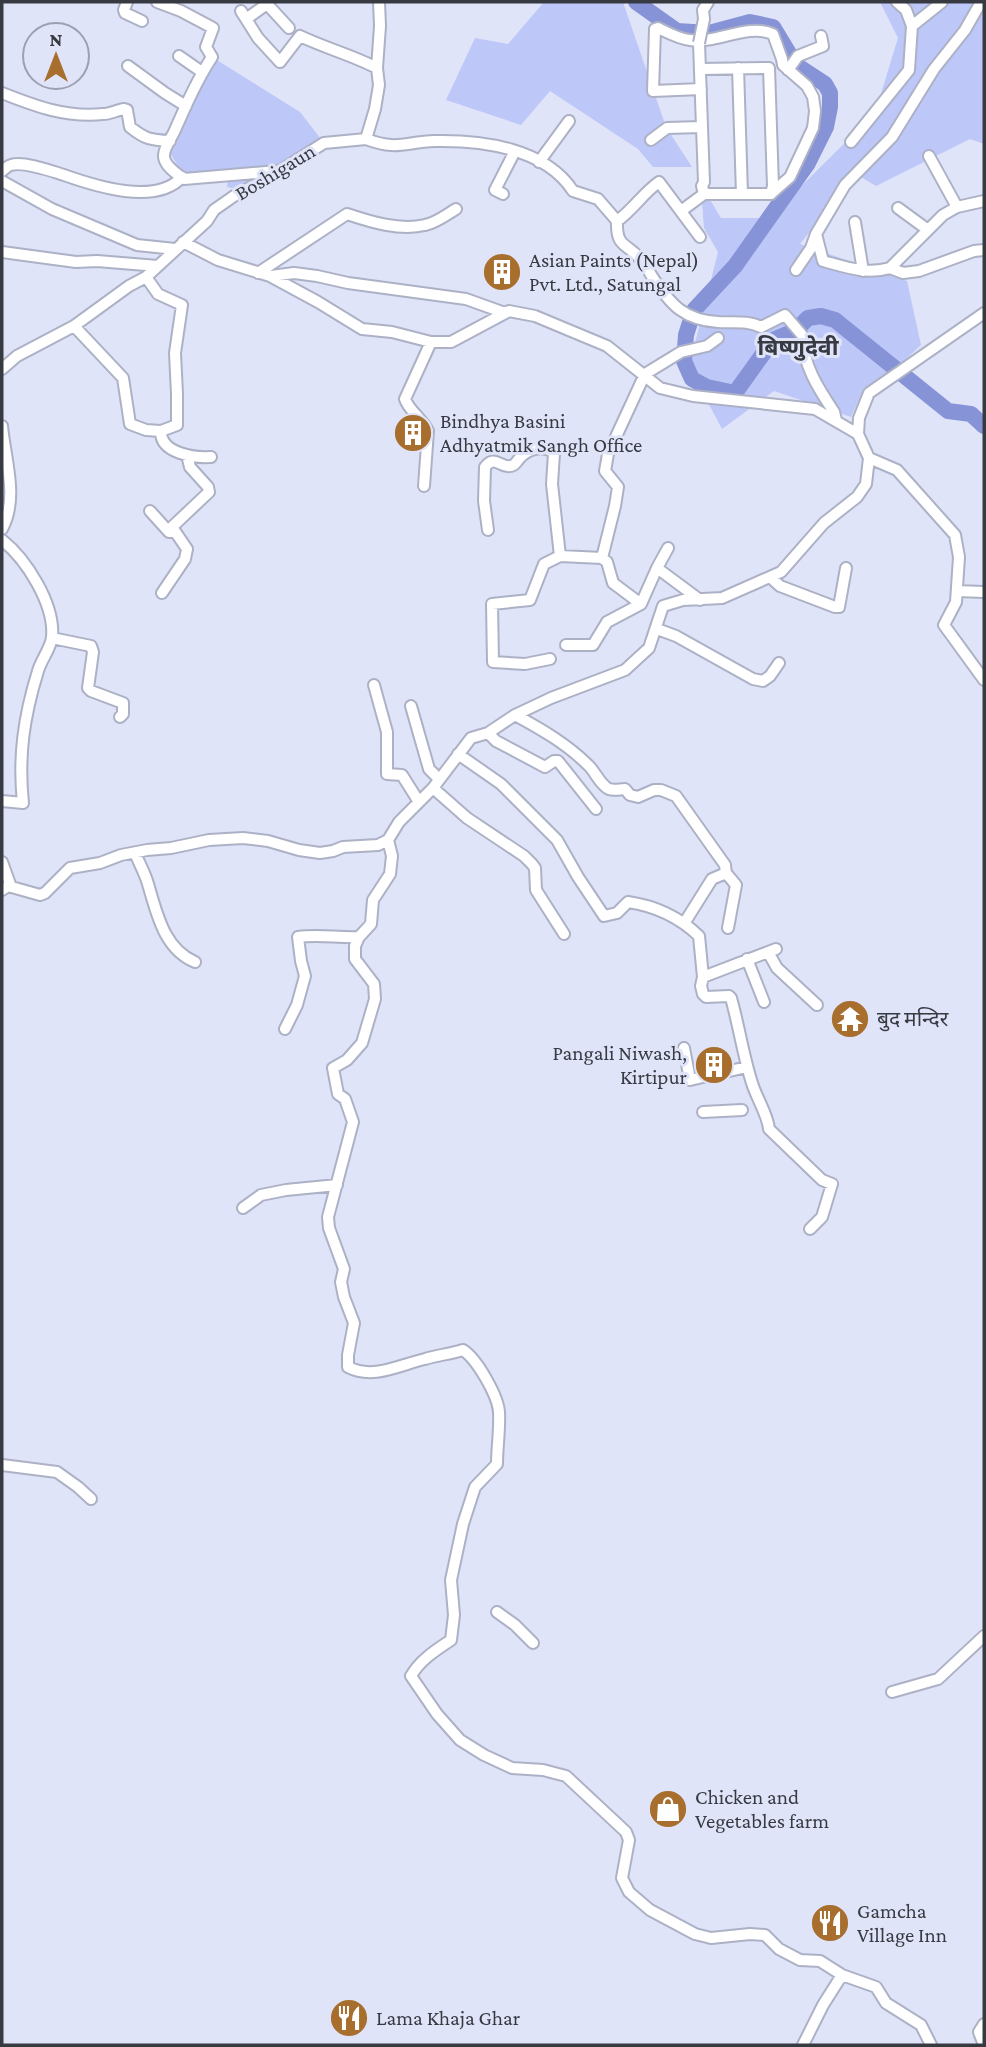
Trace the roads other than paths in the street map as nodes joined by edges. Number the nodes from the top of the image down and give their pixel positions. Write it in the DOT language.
graph roads {
  1 [pos="127,2"];
  2 [pos="157,2"];
  3 [pos="379,2"];
  4 [pos="708,2"];
  5 [pos="897,2"];
  6 [pos="942,2"];
  7 [pos="981,2"];
  8 [pos="267,3"];
  9 [pos="142,21"];
  10 [pos="912,26"];
  11 [pos="289,28"];
  12 [pos="821,36"];
  13 [pos="178,57"];
  14 [pos="128,66"];
  15 [pos="377,68"];
  16 [pos="738,68"];
  17 [pos="700,69"];
  18 [pos="788,69"];
  19 [pos="202,72"];
  20 [pos="701,89"];
  21 [pos="2,93"];
  22 [pos="186,106"];
  23 [pos="569,121"];
  24 [pos="702,127"];
  25 [pos="366,139"];
  26 [pos="651,140"];
  27 [pos="170,141"];
  28 [pos="851,142"];
  29 [pos="515,151"];
  30 [pos="929,156"];
  31 [pos="539,162"];
  32 [pos="2,171"];
  33 [pos="278,171"];
  34 [pos="182,177"];
  35 [pos="2,181"];
  36 [pos="773,192"];
  37 [pos="503,194"];
  38 [pos="704,194"];
  39 [pos="742,194"];
  40 [pos="984,201"];
  41 [pos="957,206"];
  42 [pos="898,208"];
  43 [pos="456,209"];
  44 [pos="681,211"];
  45 [pos="617,221"];
  46 [pos="855,222"];
  47 [pos="928,230"];
  48 [pos="816,234"];
  49 [pos="700,237"];
  50 [pos="179,246"];
  51 [pos="984,250"];
  52 [pos="2,252"];
  53 [pos="158,266"];
  54 [pos="890,268"];
  55 [pos="796,270"];
  56 [pos="863,271"];
  57 [pos="264,274"];
  58 [pos="146,277"];
  59 [pos="505,313"];
  60 [pos="984,313"];
  61 [pos="74,326"];
  62 [pos="718,338"];
  63 [pos="430,342"];
  64 [pos="2,369"];
  65 [pos="645,374"];
  66 [pos="836,420"];
  67 [pos="2,426"];
  68 [pos="161,431"];
  69 [pos="858,434"];
  70 [pos="187,455"];
  71 [pos="211,457"];
  72 [pos="869,458"];
  73 [pos="424,486"];
  74 [pos="150,511"];
  75 [pos="172,527"];
  76 [pos="2,529"];
  77 [pos="488,530"];
  78 [pos="2,540"];
  79 [pos="668,548"];
  80 [pos="560,556"];
  81 [pos="602,558"];
  82 [pos="657,568"];
  83 [pos="846,568"];
  84 [pos="769,577"];
  85 [pos="957,591"];
  86 [pos="984,592"];
  87 [pos="162,593"];
  88 [pos="700,600"];
  89 [pos="641,604"];
  90 [pos="657,629"];
  91 [pos="52,638"];
  92 [pos="566,645"];
  93 [pos="550,659"];
  94 [pos="779,663"];
  95 [pos="984,680"];
  96 [pos="373,685"];
  97 [pos="411,706"];
  98 [pos="515,715"];
  99 [pos="120,717"];
  100 [pos="488,733"];
  101 [pos="458,754"];
  102 [pos="436,784"];
  103 [pos="2,801"];
  104 [pos="419,802"];
  105 [pos="596,809"];
  106 [pos="388,840"];
  107 [pos="135,853"];
  108 [pos="2,862"];
  109 [pos="726,873"];
  110 [pos="5,888"];
  111 [pos="685,922"];
  112 [pos="728,928"];
  113 [pos="564,934"];
  114 [pos="359,936"];
  115 [pos="747,959"];
  116 [pos="195,962"];
  117 [pos="704,977"];
  118 [pos="764,1002"];
  119 [pos="817,1004"];
  120 [pos="285,1029"];
  121 [pos="684,1048"];
  122 [pos="747,1068"];
  123 [pos="742,1110"];
  124 [pos="703,1112"];
  125 [pos="337,1185"];
  126 [pos="243,1208"];
  127 [pos="810,1229"];
  128 [pos="2,1465"];
  129 [pos="91,1499"];
  130 [pos="497,1612"];
  131 [pos="984,1636"];
  132 [pos="533,1643"];
  133 [pos="892,1692"];
  134 [pos="842,1975"];
  135 [pos="984,2024"];
  136 [pos="803,2045"];
  137 [pos="930,2045"];
  138 [pos="984,2045"];
  1 -- 9 [label="street"];
  2 -- 19 [label="street"];
  3 -- 15 [label="street"];
  4 -- 17 [label="street, bridge"];
  5 -- 10 [label="street"];
  6 -- 10 [label="street"];
  7 -- 48 [label="street"];
  8 -- 11 [label="street"];
  8 -- 15 [label="street"];
  10 -- 28 [label="street"];
  12 -- 18 [label="street"];
  13 -- 19 [label="street"];
  14 -- 22 [label="street"];
  15 -- 25 [label="street"];
  16 -- 17 [label="street"];
  16 -- 36 [label="street"];
  16 -- 39 [label="street"];
  17 -- 20 [label="street"];
  18 -- 20 [label="street"];
  18 -- 36 [label="street"];
  19 -- 22 [label="street"];
  20 -- 24 [label="street"];
  21 -- 27 [label="street"];
  22 -- 27 [label="street"];
  23 -- 31 [label="street"];
  24 -- 26 [label="street"];
  24 -- 38 [label="street"];
  25 -- 29 [label="street, Boshigaun"];
  25 -- 33 [label="street, Boshigaun"];
  27 -- 34 [label="street"];
  29 -- 31 [label="street, Boshigaun"];
  29 -- 37 [label="street"];
  30 -- 41 [label="street"];
  31 -- 45 [label="street, Boshigaun"];
  32 -- 34 [label="street"];
  33 -- 34 [label="street"];
  33 -- 50 [label="street, Boshigaun"];
  35 -- 50 [label="street"];
  36 -- 39 [label="street"];
  38 -- 39 [label="street"];
  38 -- 44 [label="street"];
  40 -- 41 [label="street"];
  41 -- 47 [label="street"];
  42 -- 47 [label="street"];
  43 -- 57 [label="street"];
  44 -- 45 [label="street"];
  44 -- 49 [label="street"];
  45 -- 66 [label="street"];
  46 -- 56 [label="street"];
  47 -- 54 [label="street"];
  48 -- 55 [label="street"];
  48 -- 56 [label="street"];
  50 -- 53 [label="street, Boshigaun"];
  50 -- 57 [label="street"];
  51 -- 54 [label="street"];
  52 -- 53 [label="street"];
  53 -- 58 [label="street, Boshigaun"];
  54 -- 56 [label="street"];
  57 -- 59 [label="street"];
  57 -- 63 [label="street"];
  58 -- 61 [label="street, Boshigaun"];
  58 -- 68 [label="street"];
  59 -- 63 [label="street"];
  59 -- 65 [label="street"];
  60 -- 69 [label="street"];
  61 -- 64 [label="street, Boshigaun"];
  61 -- 68 [label="street"];
  62 -- 65 [label="street"];
  63 -- 73 [label="street"];
  65 -- 66 [label="street"];
  65 -- 81 [label="street"];
  66 -- 69 [label="street"];
  67 -- 76 [label="street"];
  68 -- 70 [label="street"];
  69 -- 72 [label="street"];
  70 -- 71 [label="street"];
  70 -- 75 [label="street"];
  72 -- 84 [label="street"];
  72 -- 85 [label="street"];
  74 -- 75 [label="street"];
  75 -- 87 [label="street"];
  77 -- 80 [label="street"];
  78 -- 91 [label="street"];
  79 -- 82 [label="street"];
  80 -- 81 [label="street"];
  80 -- 93 [label="street"];
  81 -- 89 [label="street"];
  82 -- 88 [label="street"];
  82 -- 89 [label="street"];
  83 -- 84 [label="street"];
  84 -- 88 [label="street"];
  85 -- 86 [label="street"];
  85 -- 95 [label="street"];
  88 -- 90 [label="street"];
  89 -- 92 [label="street"];
  90 -- 94 [label="street"];
  90 -- 98 [label="street"];
  91 -- 99 [label="street"];
  91 -- 103 [label="street"];
  96 -- 104 [label="street"];
  97 -- 102 [label="street"];
  98 -- 100 [label="street"];
  98 -- 109 [label="street"];
  100 -- 101 [label="street"];
  100 -- 105 [label="street"];
  101 -- 102 [label="street"];
  101 -- 111 [label="street"];
  102 -- 104 [label="street"];
  102 -- 113 [label="street"];
  104 -- 106 [label="street"];
  106 -- 107 [label="street"];
  106 -- 114 [label="street"];
  107 -- 110 [label="street"];
  107 -- 116 [label="street"];
  108 -- 110 [label="street"];
  109 -- 111 [label="street"];
  109 -- 112 [label="street"];
  111 -- 117 [label="street"];
  114 -- 120 [label="street"];
  114 -- 125 [label="street"];
  115 -- 117 [label="street"];
  115 -- 118 [label="street"];
  115 -- 119 [label="street"];
  117 -- 122 [label="street"];
  121 -- 122 [label="street"];
  122 -- 127 [label="street"];
  123 -- 124 [label="street"];
  125 -- 126 [label="street"];
  125 -- 134 [label="street"];
  128 -- 129 [label="street"];
  130 -- 132 [label="street"];
  131 -- 133 [label="street"];
  134 -- 136 [label="street"];
  134 -- 137 [label="street"];
  135 -- 138 [label="street"];
}
